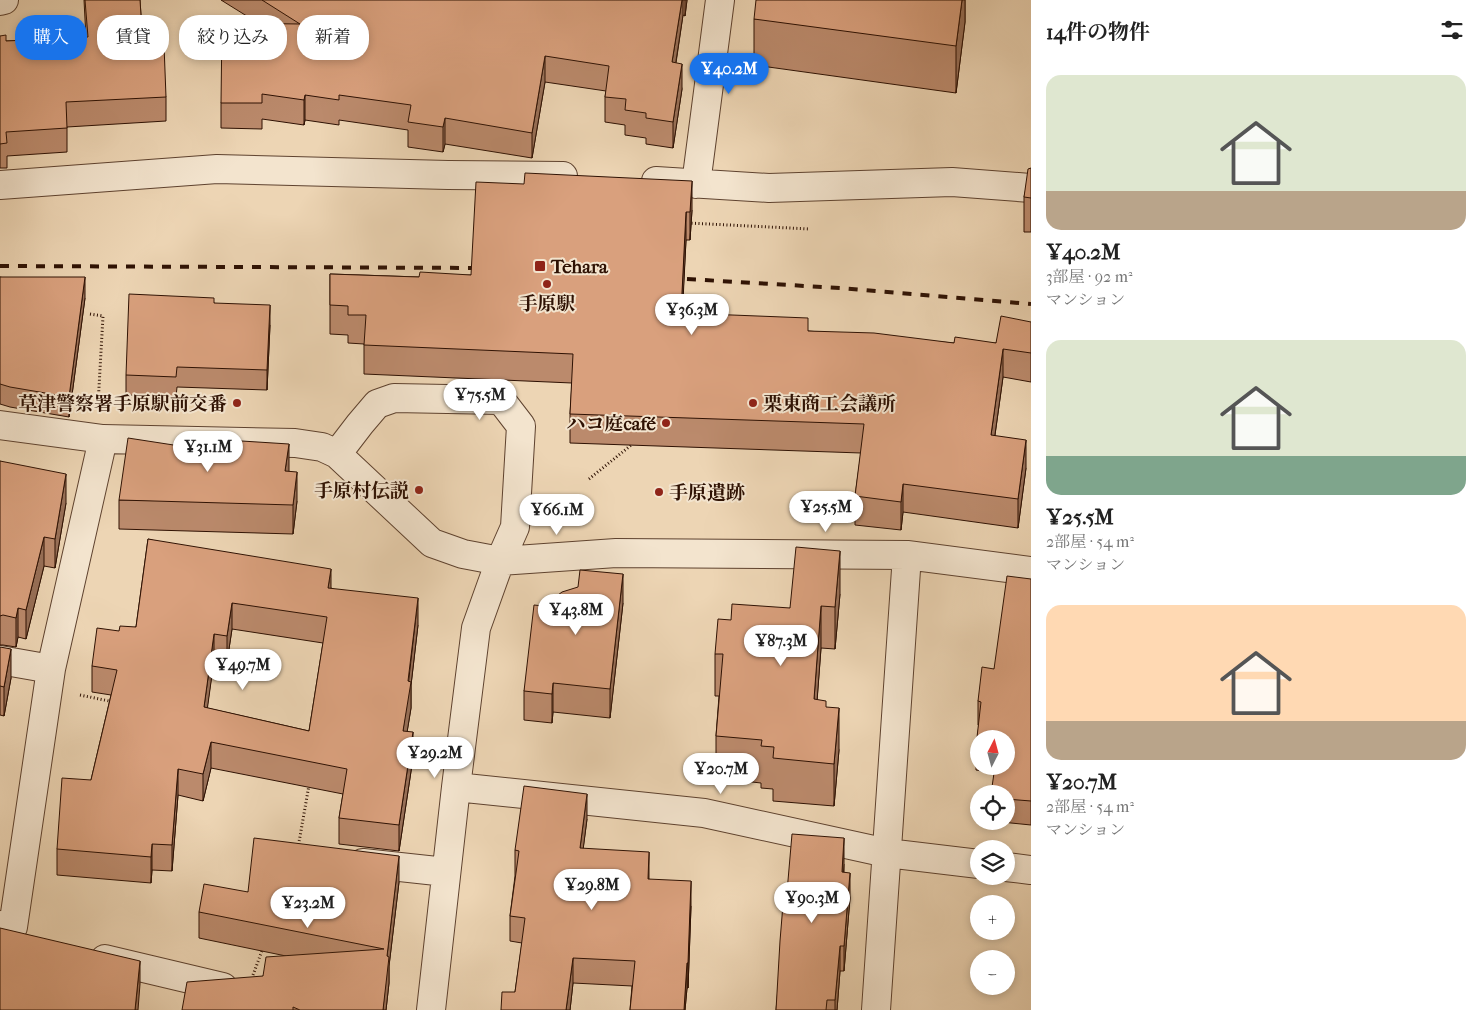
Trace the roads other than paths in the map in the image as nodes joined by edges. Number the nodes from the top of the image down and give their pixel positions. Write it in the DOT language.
graph roads {
  1 [pos="720,0"];
  2 [pos="592,177"];
  3 [pos="630,180"];
  4 [pos="696,184"];
  5 [pos="0,185"];
  6 [pos="1031,188"];
  7 [pos="0,425"];
  8 [pos="100,439"];
  9 [pos="337,454"];
  10 [pos="907,554"];
  11 [pos="500,561"];
  12 [pos="1031,571"];
  13 [pos="0,660"];
  14 [pos="49,679"];
  15 [pos="456,787"];
  16 [pos="887,853"];
  17 [pos="297,855"];
  18 [pos="970,863"];
  19 [pos="1015,868"];
  20 [pos="1031,870"];
  21 [pos="446,872"];
  22 [pos="15,931"];
  23 [pos="79,953"];
  24 [pos="223,987"];
  25 [pos="431,1010"];
  26 [pos="876,1010"];
  1 -- 4 [label="street"];
  2 -- 5 [label="street"];
  3 -- 4 [label="street"];
  4 -- 6 [label="street"];
  7 -- 8 [label="street"];
  8 -- 9 [label="street"];
  8 -- 14 [label="street"];
  9 -- 11 [label="street"];
  9 -- 11 [label="street"];
  10 -- 11 [label="street"];
  10 -- 12 [label="street"];
  10 -- 16 [label="street"];
  11 -- 15 [label="street"];
  13 -- 14 [label="street"];
  14 -- 22 [label="street"];
  15 -- 16 [label="street"];
  15 -- 21 [label="street"];
  16 -- 18 [label="street"];
  16 -- 26 [label="street"];
  17 -- 21 [label="street"];
  19 -- 20 [label="street"];
  21 -- 25 [label="street"];
  23 -- 24 [label="street"];
}
